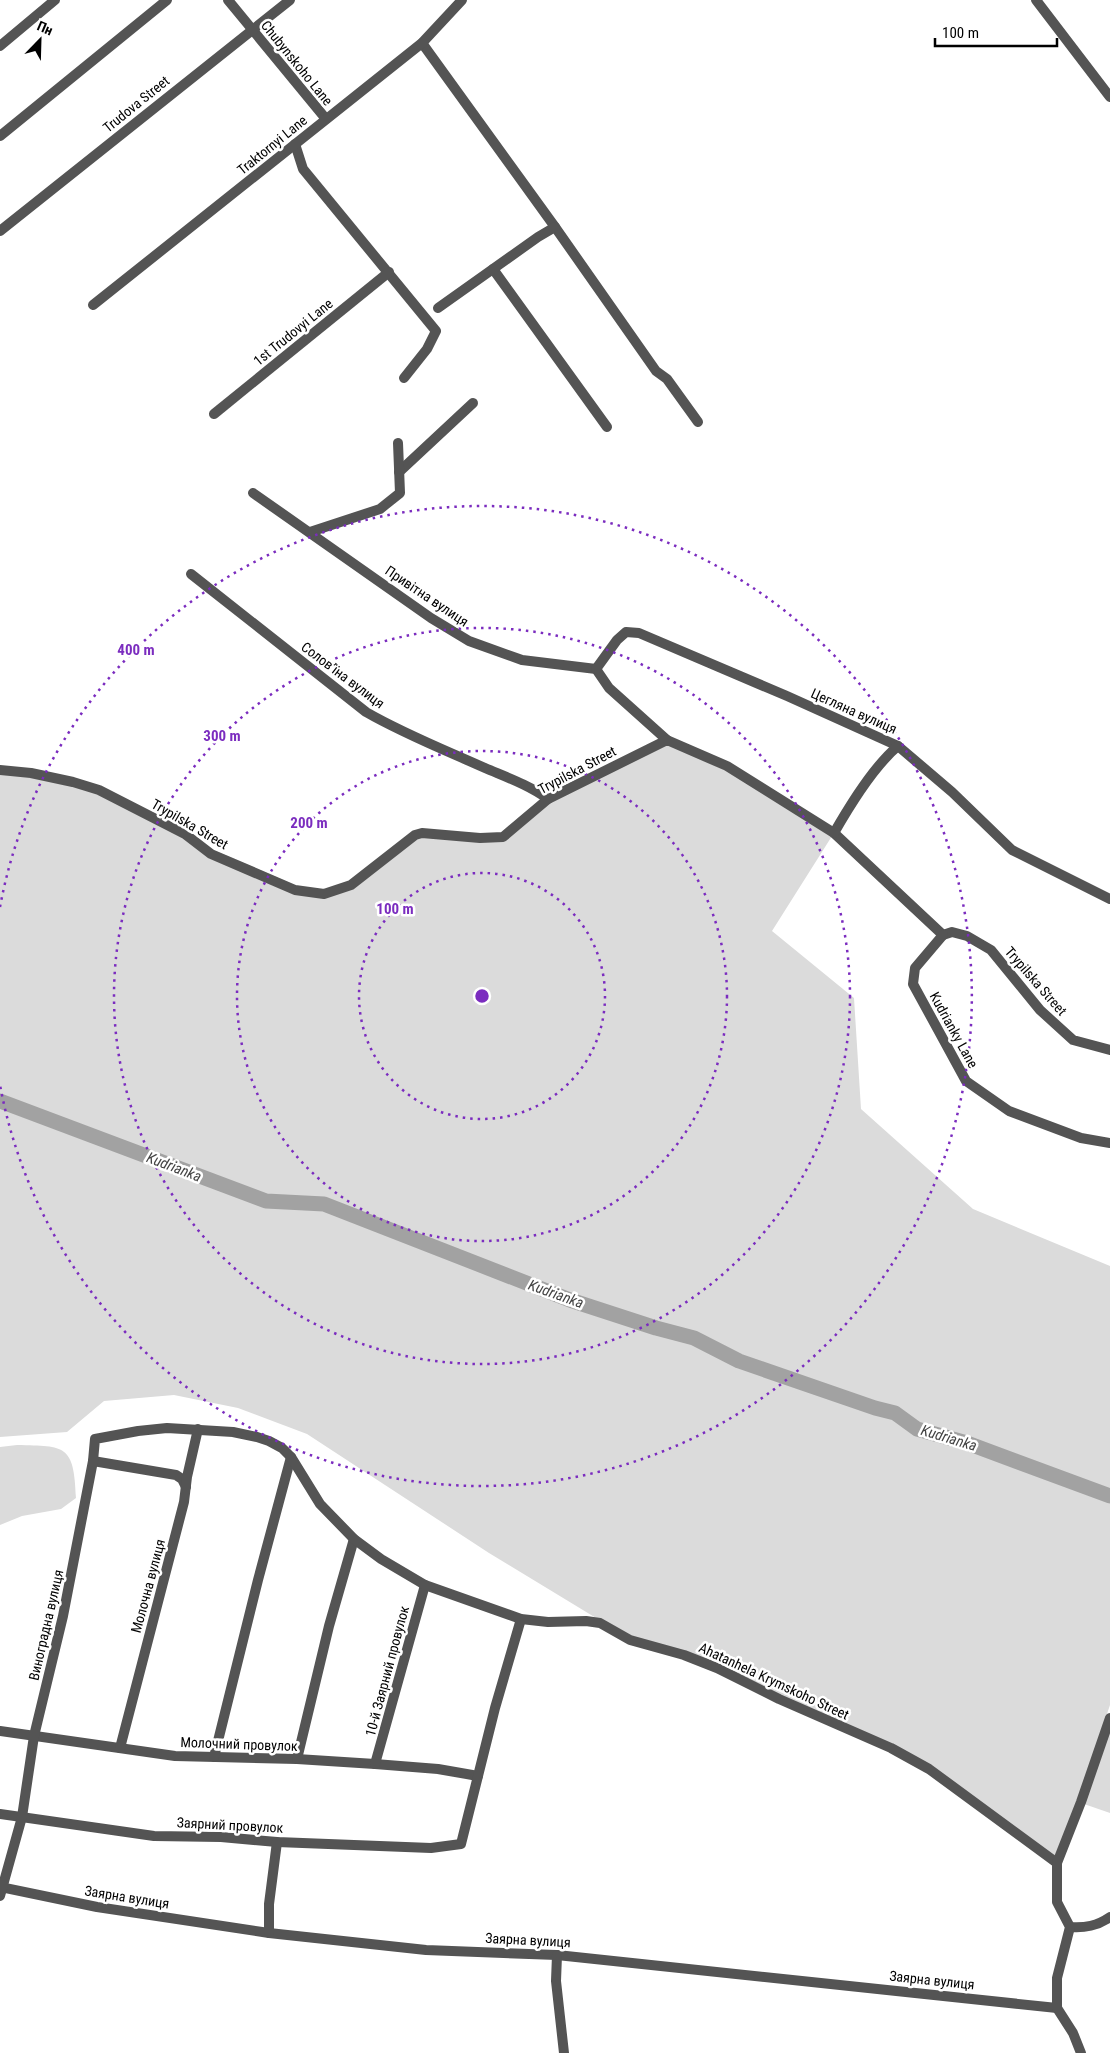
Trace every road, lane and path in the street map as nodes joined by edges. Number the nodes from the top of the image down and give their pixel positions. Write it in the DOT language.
graph roads {
  1 [pos="55,0"];
  2 [pos="167,0"];
  3 [pos="228,0"];
  4 [pos="290,0"];
  5 [pos="462,0"];
  6 [pos="1036,0"];
  7 [pos="252,30"];
  8 [pos="422,42"];
  9 [pos="0,46"];
  10 [pos="1110,97"];
  11 [pos="326,120"];
  12 [pos="0,136"];
  13 [pos="295,144"];
  14 [pos="555,226"];
  15 [pos="1,228"];
  16 [pos="493,269"];
  17 [pos="389,272"];
  18 [pos="93,305"];
  19 [pos="438,308"];
  20 [pos="404,378"];
  21 [pos="473,403"];
  22 [pos="214,414"];
  23 [pos="698,422"];
  24 [pos="607,427"];
  25 [pos="398,443"];
  26 [pos="399,472"];
  27 [pos="253,493"];
  28 [pos="310,532"];
  29 [pos="191,574"];
  30 [pos="596,669"];
  31 [pos="667,740"];
  32 [pos="898,746"];
  33 [pos="0,770"];
  34 [pos="548,799"];
  35 [pos="834,833"];
  36 [pos="1110,900"];
  37 [pos="943,935"];
  38 [pos="1110,1050"];
  39 [pos="1110,1143"];
  40 [pos="198,1429"];
  41 [pos="95,1439"];
  42 [pos="291,1457"];
  43 [pos="93,1461"];
  44 [pos="186,1487"];
  45 [pos="354,1539"];
  46 [pos="425,1585"];
  47 [pos="521,1619"];
  48 [pos="1110,1718"];
  49 [pos="0,1731"];
  50 [pos="34,1736"];
  51 [pos="120,1748"];
  52 [pos="214,1757"];
  53 [pos="297,1759"];
  54 [pos="376,1764"];
  55 [pos="478,1776"];
  56 [pos="0,1814"];
  57 [pos="22,1817"];
  58 [pos="277,1842"];
  59 [pos="1057,1864"];
  60 [pos="1,1891"];
  61 [pos="1110,1917"];
  62 [pos="1070,1927"];
  63 [pos="269,1933"];
  64 [pos="557,1954"];
  65 [pos="1057,2008"];
  66 [pos="564,2053"];
  67 [pos="1081,2053"];
  1 -- 9 [label="street"];
  2 -- 12 [label="street"];
  3 -- 7 [label="street, Chubynskoho Lane"];
  4 -- 7 [label="street, Trudova Street"];
  5 -- 8 [label="street, Traktornyi Lane"];
  6 -- 10 [label="street"];
  7 -- 11 [label="street, Chubynskoho Lane"];
  7 -- 15 [label="street, Trudova Street"];
  8 -- 11 [label="street, Traktornyi Lane"];
  8 -- 14 [label="street"];
  11 -- 13 [label="street, Traktornyi Lane"];
  13 -- 17 [label="street"];
  13 -- 18 [label="street, Traktornyi Lane"];
  14 -- 16 [label="street"];
  14 -- 23 [label="street"];
  16 -- 19 [label="street"];
  16 -- 24 [label="street"];
  17 -- 20 [label="street"];
  17 -- 22 [label="street, 1st Trudovyi Lane"];
  21 -- 26 [label="street"];
  25 -- 26 [label="street"];
  26 -- 28 [label="street"];
  27 -- 28 [label="street, Привітна вулиця"];
  28 -- 30 [label="street, Привітна вулиця"];
  29 -- 34 [label="street, Соловʼїна вулиця"];
  30 -- 31 [label="street"];
  30 -- 32 [label="street, Цегляна вулиця"];
  31 -- 34 [label="street, Trypilska Street"];
  31 -- 35 [label="street"];
  32 -- 35 [label="street"];
  32 -- 36 [label="street, Цегляна вулиця"];
  33 -- 34 [label="street, Trypilska Street"];
  35 -- 37 [label="street"];
  37 -- 38 [label="street, Trypilska Street"];
  37 -- 39 [label="street, Kudrianky Lane"];
  40 -- 41 [label="street, Ahatanhela Krymskoho Street"];
  40 -- 42 [label="street, Ahatanhela Krymskoho Street"];
  40 -- 44 [label="street, Молочна вулиця"];
  41 -- 43 [label="street, Виноградна вулиця"];
  42 -- 45 [label="street, Ahatanhela Krymskoho Street"];
  42 -- 52 [label="street"];
  43 -- 44 [label="street"];
  43 -- 50 [label="street, Виноградна вулиця"];
  44 -- 51 [label="street, Молочна вулиця"];
  45 -- 46 [label="street, Ahatanhela Krymskoho Street"];
  45 -- 53 [label="street"];
  46 -- 47 [label="street, Ahatanhela Krymskoho Street"];
  46 -- 54 [label="street, 10-й Заярний провулок"];
  47 -- 55 [label="street"];
  47 -- 59 [label="street, Ahatanhela Krymskoho Street"];
  48 -- 59 [label="street"];
  49 -- 50 [label="street, Молочний провулок"];
  50 -- 51 [label="street, Молочний провулок"];
  50 -- 57 [label="street, Виноградна вулиця"];
  51 -- 52 [label="street, Молочний провулок"];
  52 -- 53 [label="street, Молочний провулок"];
  53 -- 54 [label="street, Молочний провулок"];
  54 -- 55 [label="street, Молочний провулок"];
  55 -- 58 [label="street, Заярний провулок"];
  56 -- 57 [label="street, Заярний провулок"];
  57 -- 58 [label="street, Заярний провулок"];
  57 -- 60 [label="street, Виноградна вулиця"];
  58 -- 63 [label="street"];
  59 -- 62 [label="street"];
  60 -- 63 [label="street, Заярна вулиця"];
  61 -- 62 [label="street"];
  62 -- 65 [label="street"];
  63 -- 64 [label="street, Заярна вулиця"];
  64 -- 65 [label="street, Заярна вулиця"];
  64 -- 66 [label="street"];
  65 -- 67 [label="street"];
}
